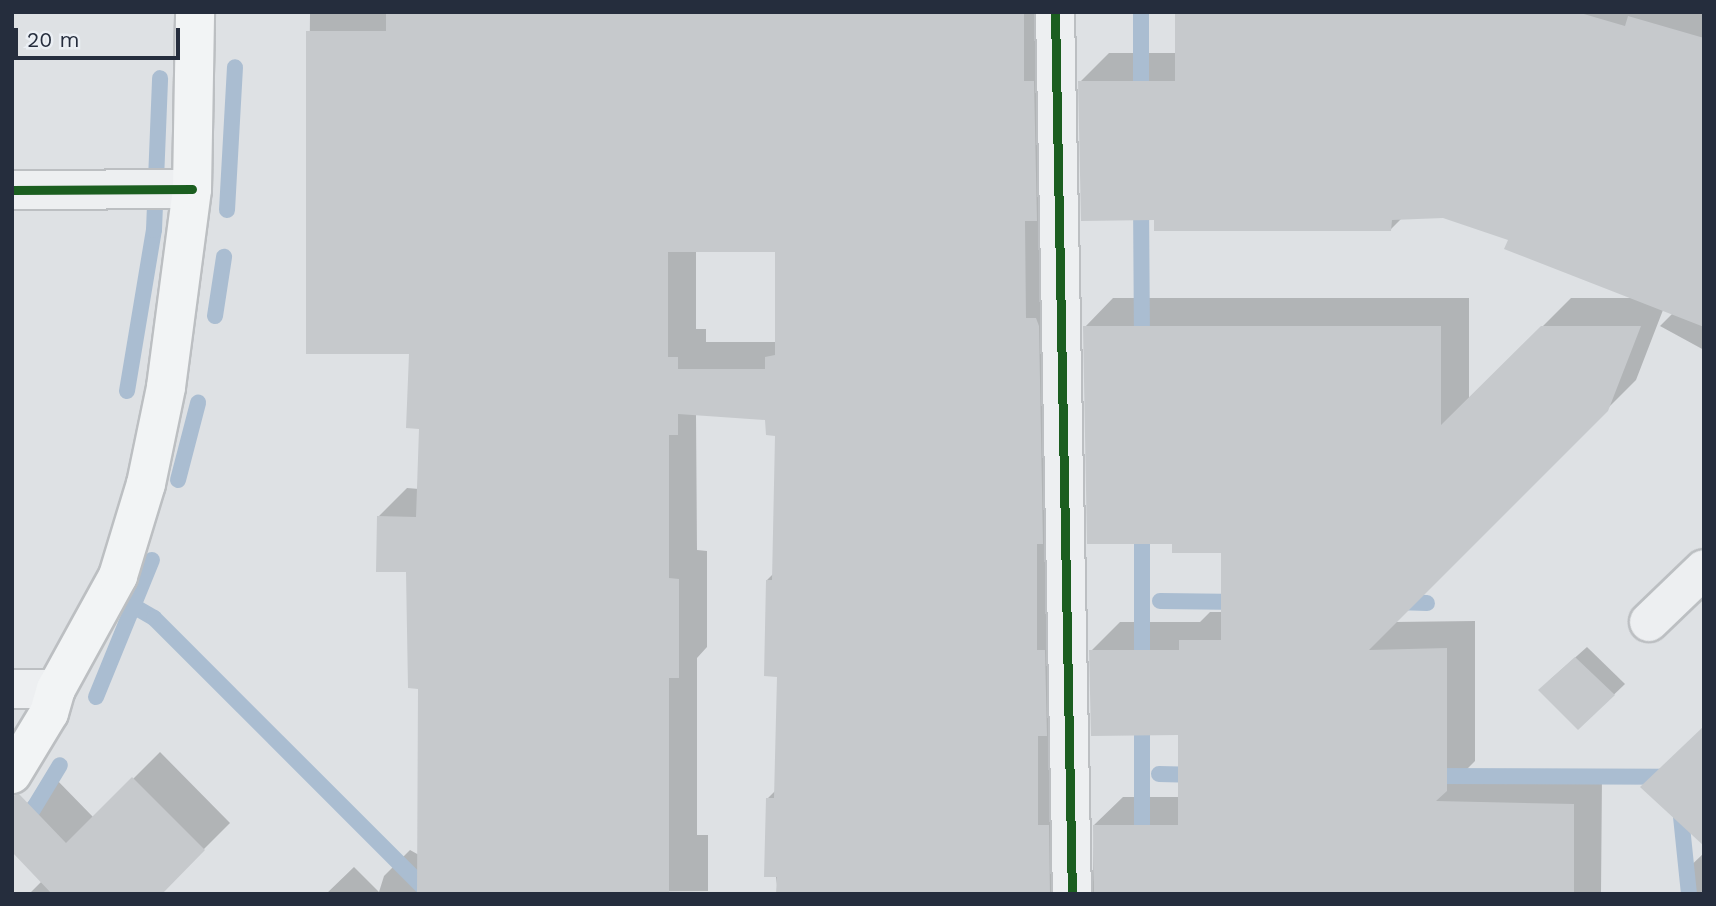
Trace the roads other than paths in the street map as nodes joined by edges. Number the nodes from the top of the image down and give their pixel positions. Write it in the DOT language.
graph roads {
  1 [pos="195,12"];
  2 [pos="1055,12"];
  3 [pos="192,189"];
  4 [pos="12,190"];
  5 [pos="1704,569"];
  6 [pos="1650,622"];
  7 [pos="12,689"];
  8 [pos="56,689"];
  9 [pos="12,774"];
  10 [pos="1072,894"];
  1 -- 3 [label="main road"];
  2 -- 10 [label="street"];
  3 -- 4 [label="street"];
  3 -- 8 [label="main road"];
  5 -- 6 [label="street"];
  7 -- 8 [label="street"];
  8 -- 9 [label="main road"];
}
